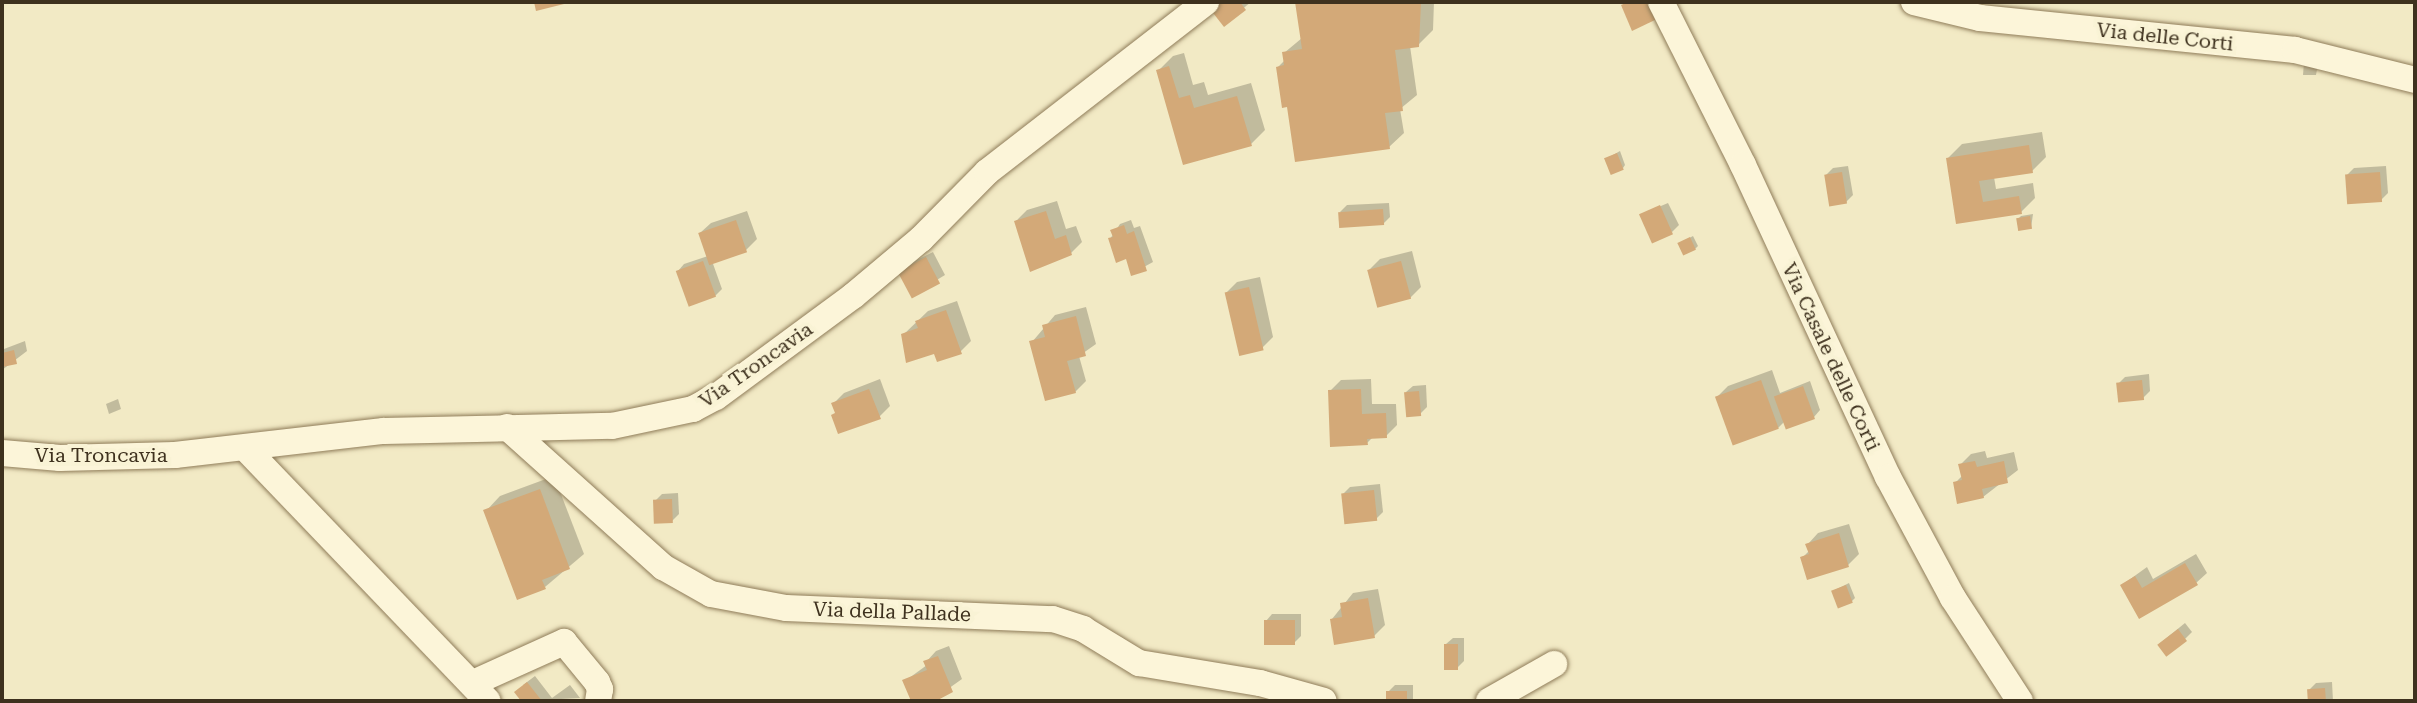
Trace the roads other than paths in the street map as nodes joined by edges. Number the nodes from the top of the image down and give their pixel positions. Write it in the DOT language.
graph roads {
  1 [pos="1206,2"];
  2 [pos="1661,2"];
  3 [pos="1914,2"];
  4 [pos="2415,80"];
  5 [pos="507,427"];
  6 [pos="246,449"];
  7 [pos="2,453"];
  8 [pos="1554,664"];
  9 [pos="481,692"];
  10 [pos="598,701"];
  11 [pos="1324,701"];
  12 [pos="1489,701"];
  13 [pos="2020,701"];
  1 -- 5 [label="street, Via Troncavia"];
  2 -- 13 [label="street, Via Casale delle Corti"];
  3 -- 4 [label="street, Via delle Corti"];
  5 -- 6 [label="street, Via Troncavia"];
  5 -- 11 [label="street, Via della Pallade"];
  6 -- 7 [label="street, Via Troncavia"];
  6 -- 9 [label="street"];
  8 -- 12 [label="street"];
  9 -- 10 [label="street"];
}
